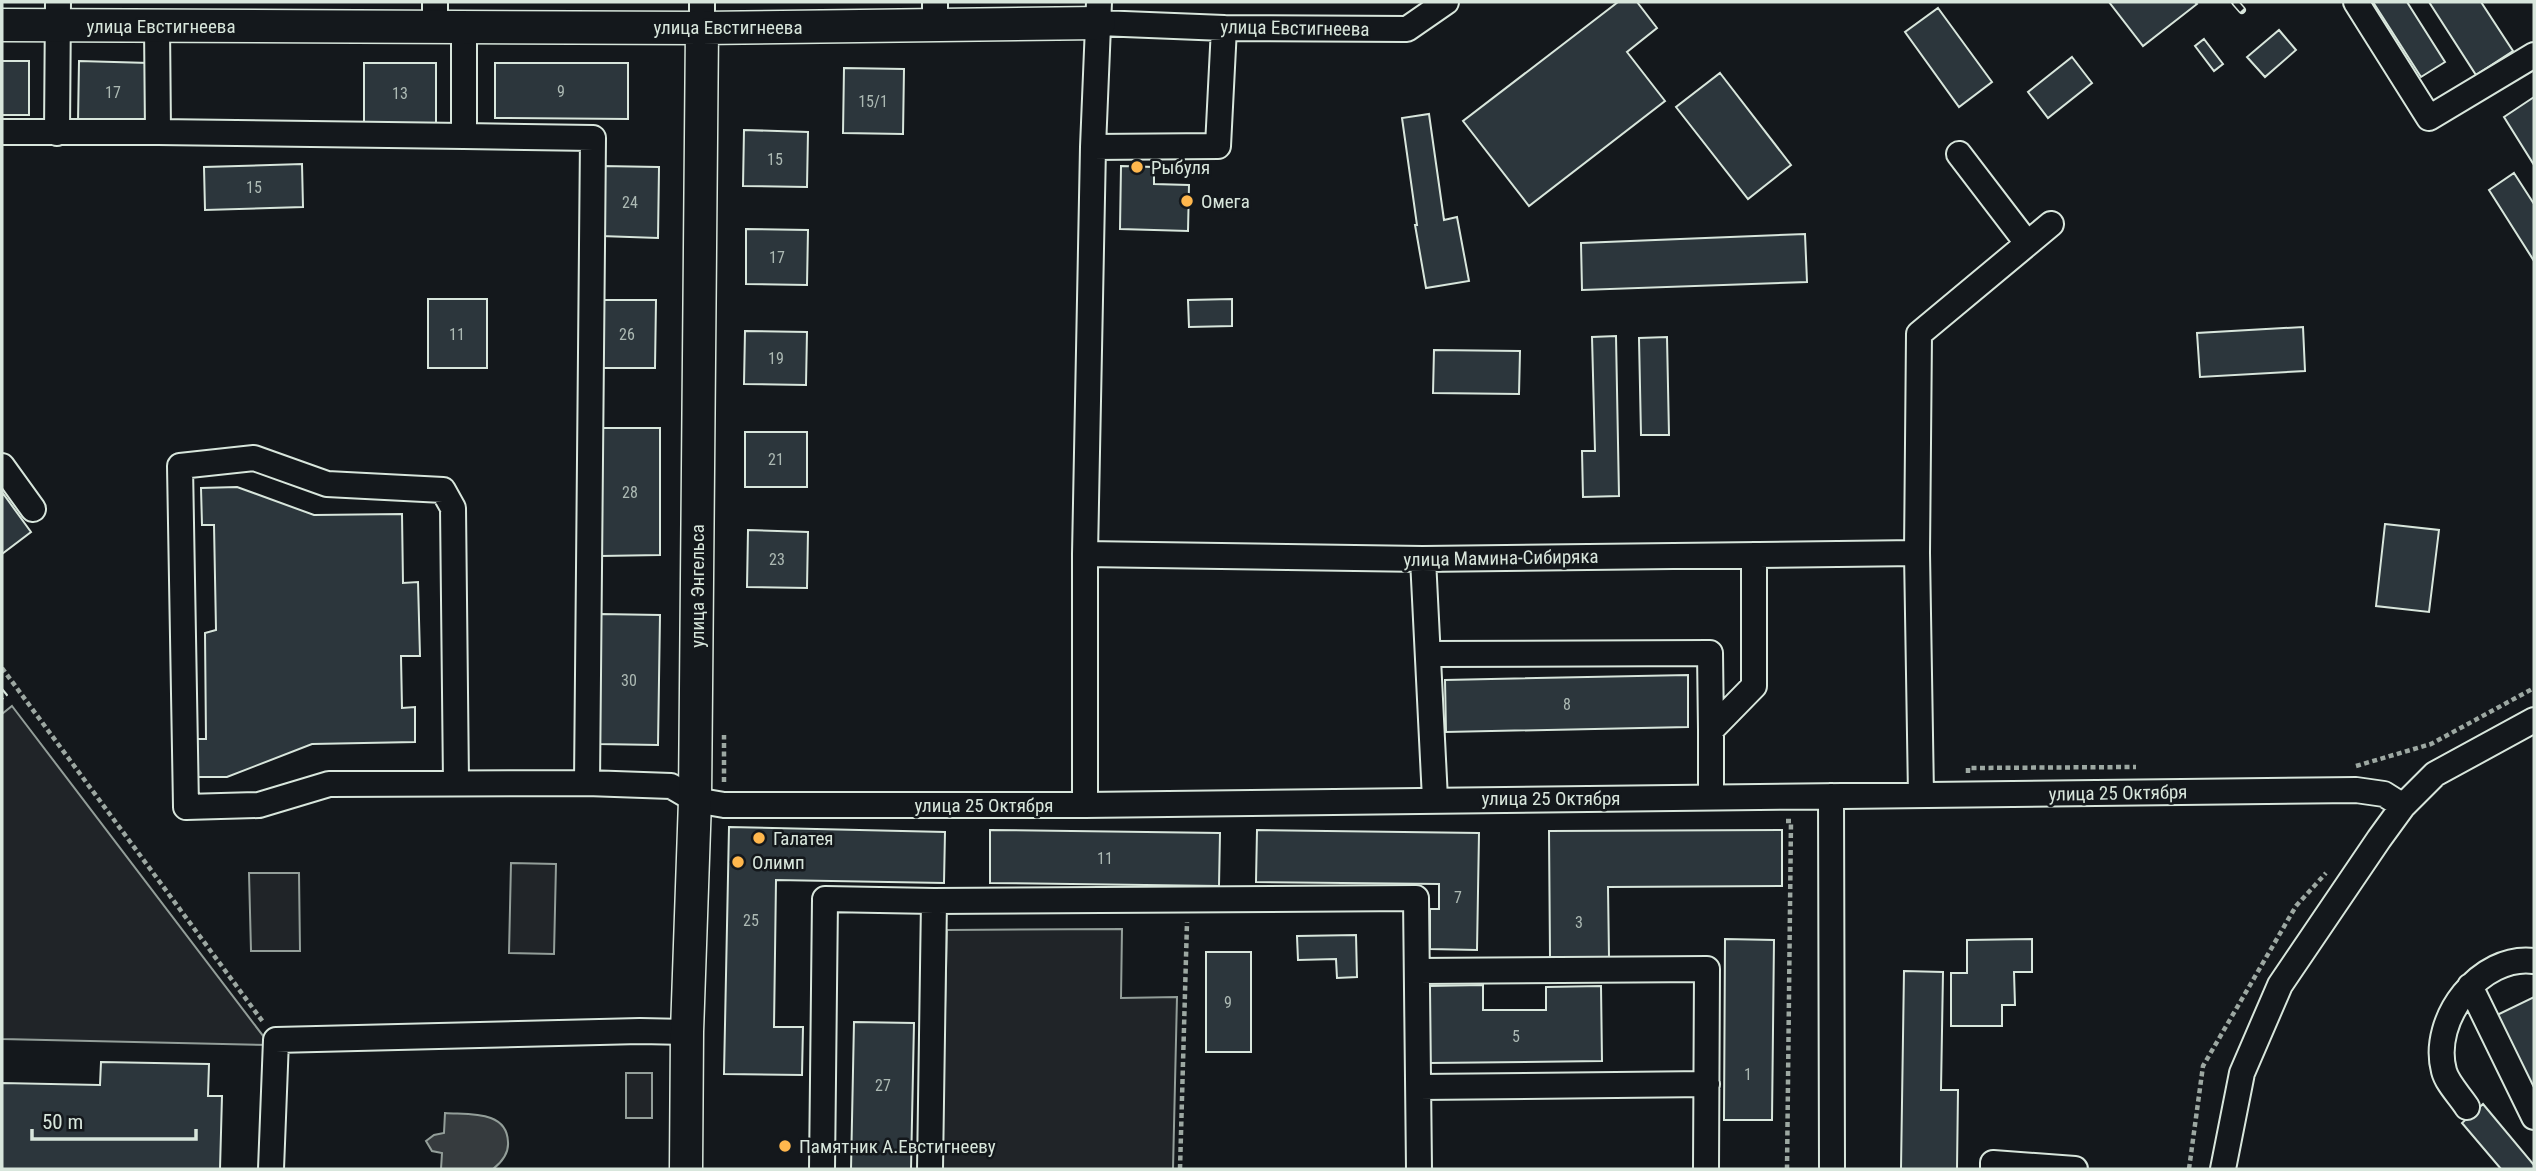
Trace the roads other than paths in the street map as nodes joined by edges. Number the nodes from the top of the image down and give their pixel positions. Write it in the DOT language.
graph roads {
  1 [pos="1446,2"];
  2 [pos="2356,2"];
  3 [pos="935,13"];
  4 [pos="1099,13"];
  5 [pos="58,14"];
  6 [pos="702,15"];
  7 [pos="445,19"];
  8 [pos="2,25"];
  9 [pos="157,26"];
  10 [pos="1224,28"];
  11 [pos="2534,55"];
  12 [pos="2,132"];
  13 [pos="57,132"];
  14 [pos="158,132"];
  15 [pos="464,136"];
  16 [pos="1093,147"];
  17 [pos="1959,154"];
  18 [pos="2051,224"];
  19 [pos="2027,243"];
  20 [pos="2,466"];
  21 [pos="33,509"];
  22 [pos="1917,552"];
  23 [pos="1084,554"];
  24 [pos="1754,555"];
  25 [pos="1423,559"];
  26 [pos="1428,654"];
  27 [pos="2534,720"];
  28 [pos="1711,730"];
  29 [pos="456,783"];
  30 [pos="587,783"];
  31 [pos="1921,795"];
  32 [pos="1831,796"];
  33 [pos="1711,797"];
  34 [pos="1435,799"];
  35 [pos="695,800"];
  36 [pos="1085,804"];
  37 [pos="2403,806"];
  38 [pos="934,901"];
  39 [pos="2534,961"];
  40 [pos="1418,971"];
  41 [pos="2470,986"];
  42 [pos="687,1032"];
  43 [pos="1707,1084"];
  44 [pos="1419,1087"];
  45 [pos="2467,1107"];
  46 [pos="2534,1117"];
  47 [pos="271,1169"];
  48 [pos="686,1169"];
  49 [pos="822,1169"];
  50 [pos="930,1169"];
  51 [pos="1419,1169"];
  52 [pos="1706,1169"];
  53 [pos="1832,1169"];
  54 [pos="1993,1169"];
  55 [pos="2075,1169"];
  56 [pos="2223,1169"];
  1 -- 10 [label="street, улица Евстигнеева"];
  2 -- 11 [label="street"];
  3 -- 4 [label="main road, улица Евстигнеева"];
  3 -- 6 [label="main road, улица Евстигнеева"];
  4 -- 10 [label="street, улица Евстигнеева"];
  4 -- 16 [label="street"];
  5 -- 8 [label="main road, улица Евстигнеева"];
  5 -- 9 [label="main road, улица Евстигнеева"];
  5 -- 13 [label="street"];
  6 -- 7 [label="main road, улица Евстигнеева"];
  6 -- 35 [label="main road, улица Энгельса"];
  7 -- 9 [label="main road, улица Евстигнеева"];
  7 -- 15 [label="street"];
  9 -- 14 [label="street"];
  10 -- 16 [label="street"];
  12 -- 13 [label="street"];
  13 -- 14 [label="street"];
  14 -- 15 [label="street"];
  15 -- 30 [label="street"];
  16 -- 23 [label="street"];
  17 -- 19 [label="street"];
  18 -- 19 [label="street"];
  19 -- 22 [label="street"];
  20 -- 21 [label="street"];
  22 -- 24 [label="street, улица Мамина-Сибиряка"];
  22 -- 31 [label="street"];
  23 -- 25 [label="street, улица Мамина-Сибиряка"];
  23 -- 36 [label="street"];
  24 -- 25 [label="street, улица Мамина-Сибиряка"];
  24 -- 28 [label="street"];
  25 -- 26 [label="street"];
  26 -- 28 [label="street"];
  26 -- 34 [label="street"];
  27 -- 37 [label="street"];
  28 -- 33 [label="street"];
  29 -- 29 [label="street, улица 25 Октября"];
  29 -- 30 [label="street, улица 25 Октября"];
  30 -- 35 [label="street, улица 25 Октября"];
  31 -- 32 [label="street, улица 25 Октября"];
  31 -- 37 [label="street, улица 25 Октября"];
  32 -- 33 [label="street, улица 25 Октября"];
  32 -- 53 [label="street"];
  33 -- 34 [label="street, улица 25 Октября"];
  34 -- 36 [label="street, улица 25 Октября"];
  35 -- 36 [label="street, улица 25 Октября"];
  35 -- 42 [label="main road, улица Энгельса"];
  37 -- 56 [label="street"];
  38 -- 40 [label="street"];
  38 -- 49 [label="street"];
  38 -- 50 [label="street"];
  39 -- 41 [label="street"];
  40 -- 43 [label="street"];
  40 -- 44 [label="street"];
  41 -- 45 [label="street"];
  41 -- 46 [label="street"];
  42 -- 47 [label="street"];
  42 -- 48 [label="main road, улица Энгельса"];
  43 -- 44 [label="street"];
  43 -- 52 [label="street"];
  44 -- 51 [label="street"];
  54 -- 55 [label="street"];
}
